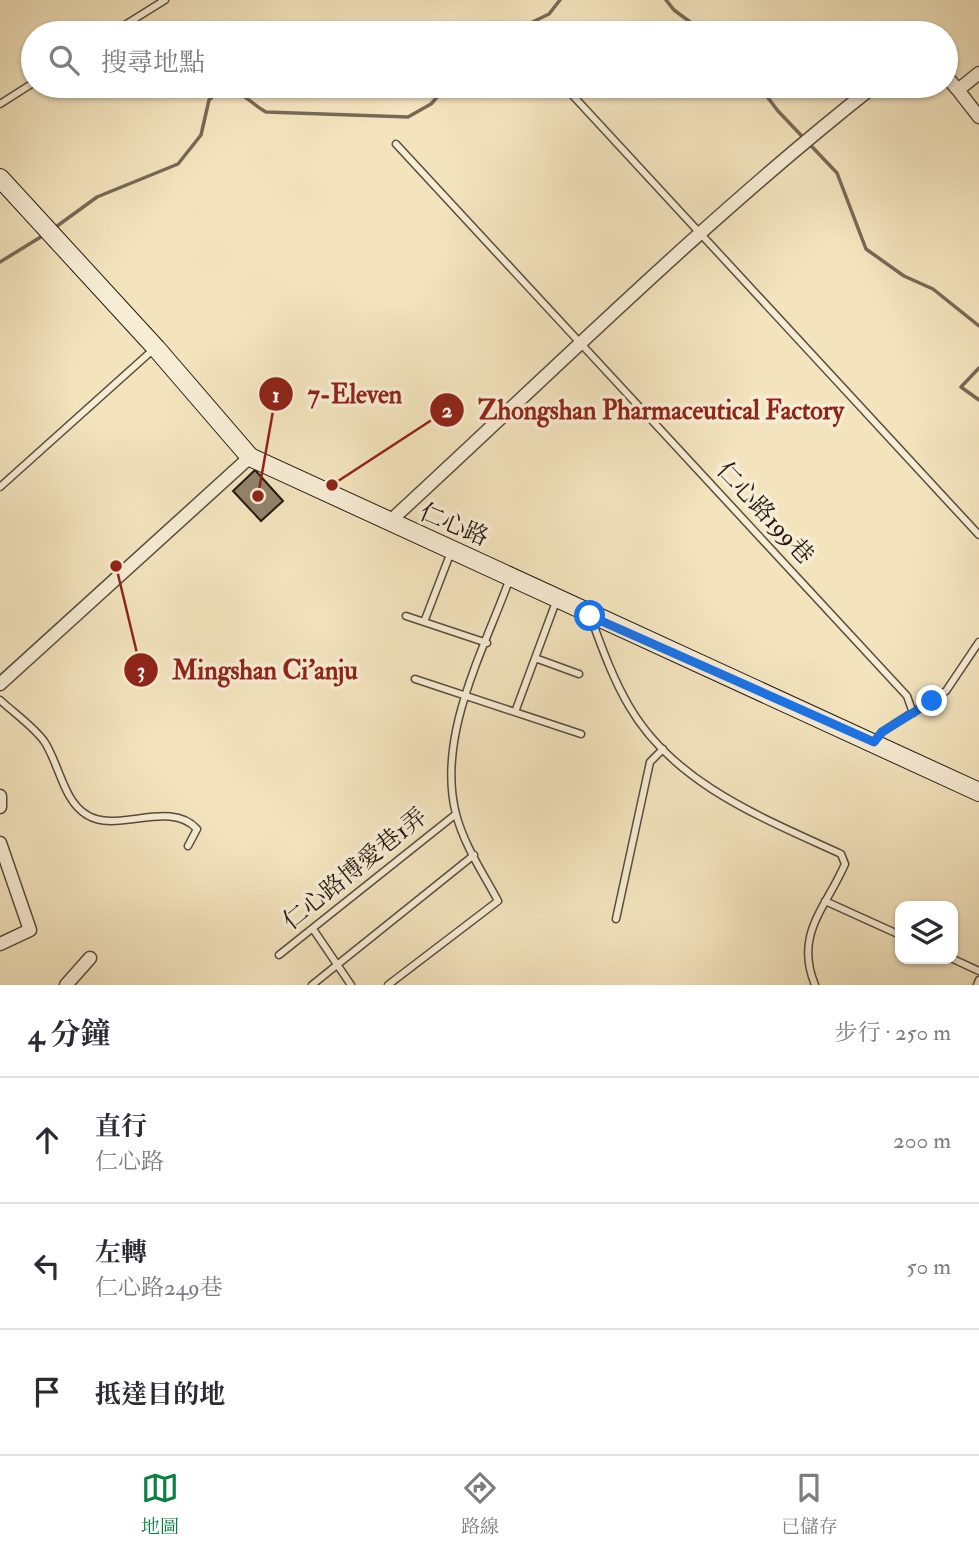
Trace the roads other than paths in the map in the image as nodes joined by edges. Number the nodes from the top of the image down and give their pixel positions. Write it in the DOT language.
graph roads {
  1 [pos="165,0"];
  2 [pos="131,21"];
  3 [pos="979,73"];
  4 [pos="958,90"];
  5 [pos="21,91"];
  6 [pos="575,98"];
  7 [pos="859,98"];
  8 [pos="0,104"];
  9 [pos="979,117"];
  10 [pos="396,144"];
  11 [pos="0,178"];
  12 [pos="701,235"];
  13 [pos="581,345"];
  14 [pos="156,348"];
  15 [pos="250,457"];
  16 [pos="0,486"];
  17 [pos="388,523"];
  18 [pos="979,535"];
  19 [pos="451,550"];
  20 [pos="511,576"];
  21 [pos="557,598"];
  22 [pos="406,616"];
  23 [pos="590,616"];
  24 [pos="424,622"];
  25 [pos="979,642"];
  26 [pos="486,643"];
  27 [pos="535,658"];
  28 [pos="579,674"];
  29 [pos="415,678"];
  30 [pos="0,684"];
  31 [pos="467,695"];
  32 [pos="0,700"];
  33 [pos="515,712"];
  34 [pos="913,713"];
  35 [pos="581,734"];
  36 [pos="874,742"];
  37 [pos="663,748"];
  38 [pos="979,792"];
  39 [pos="0,796"];
  40 [pos="0,807"];
  41 [pos="456,814"];
  42 [pos="0,843"];
  43 [pos="188,846"];
  44 [pos="474,855"];
  45 [pos="5,873"];
  46 [pos="825,901"];
  47 [pos="616,919"];
  48 [pos="313,929"];
  49 [pos="895,933"];
  50 [pos="0,944"];
  51 [pos="279,955"];
  52 [pos="90,958"];
  53 [pos="958,961"];
  54 [pos="340,964"];
  55 [pos="979,971"];
  56 [pos="979,980"];
  57 [pos="66,985"];
  58 [pos="312,985"];
  59 [pos="351,985"];
  60 [pos="388,985"];
  61 [pos="815,985"];
  62 [pos="977,985"];
  1 -- 2 [label="lane"];
  3 -- 4 [label="street"];
  4 -- 9 [label="street"];
  5 -- 8 [label="lane"];
  6 -- 12 [label="lane"];
  7 -- 12 [label="street"];
  10 -- 13 [label="lane, 仁心路199巷"];
  11 -- 14 [label="street, 仁心路"];
  12 -- 13 [label="street"];
  12 -- 18 [label="lane"];
  13 -- 17 [label="street"];
  13 -- 34 [label="lane, 仁心路199巷"];
  14 -- 15 [label="street, 仁心路"];
  14 -- 16 [label="lane"];
  15 -- 17 [label="street, 仁心路"];
  15 -- 30 [label="street"];
  17 -- 19 [label="street, 仁心路"];
  19 -- 20 [label="street, 仁心路"];
  19 -- 24 [label="lane"];
  20 -- 21 [label="street, 仁心路"];
  20 -- 26 [label="lane"];
  21 -- 23 [label="street, 仁心路"];
  21 -- 27 [label="lane"];
  22 -- 24 [label="lane"];
  23 -- 36 [label="street, 仁心路"];
  23 -- 37 [label="lane"];
  24 -- 26 [label="lane"];
  25 -- 34 [label="lane"];
  26 -- 31 [label="lane"];
  27 -- 28 [label="lane"];
  27 -- 33 [label="lane"];
  29 -- 31 [label="lane"];
  31 -- 33 [label="lane"];
  31 -- 41 [label="lane"];
  32 -- 43 [label="lane"];
  33 -- 35 [label="lane"];
  34 -- 36 [label="lane"];
  36 -- 38 [label="street, 仁心路"];
  37 -- 46 [label="lane"];
  37 -- 47 [label="lane"];
  39 -- 40 [label="street"];
  41 -- 44 [label="lane"];
  41 -- 48 [label="lane, 仁心路博愛巷1弄"];
  42 -- 45 [label="street"];
  44 -- 54 [label="lane"];
  44 -- 60 [label="lane"];
  45 -- 50 [label="street"];
  46 -- 49 [label="lane"];
  46 -- 61 [label="lane"];
  48 -- 51 [label="lane, 仁心路博愛巷1弄"];
  48 -- 54 [label="lane"];
  52 -- 57 [label="street"];
  53 -- 55 [label="lane"];
  54 -- 58 [label="lane"];
  54 -- 59 [label="lane"];
  56 -- 62 [label="lane"];
}
